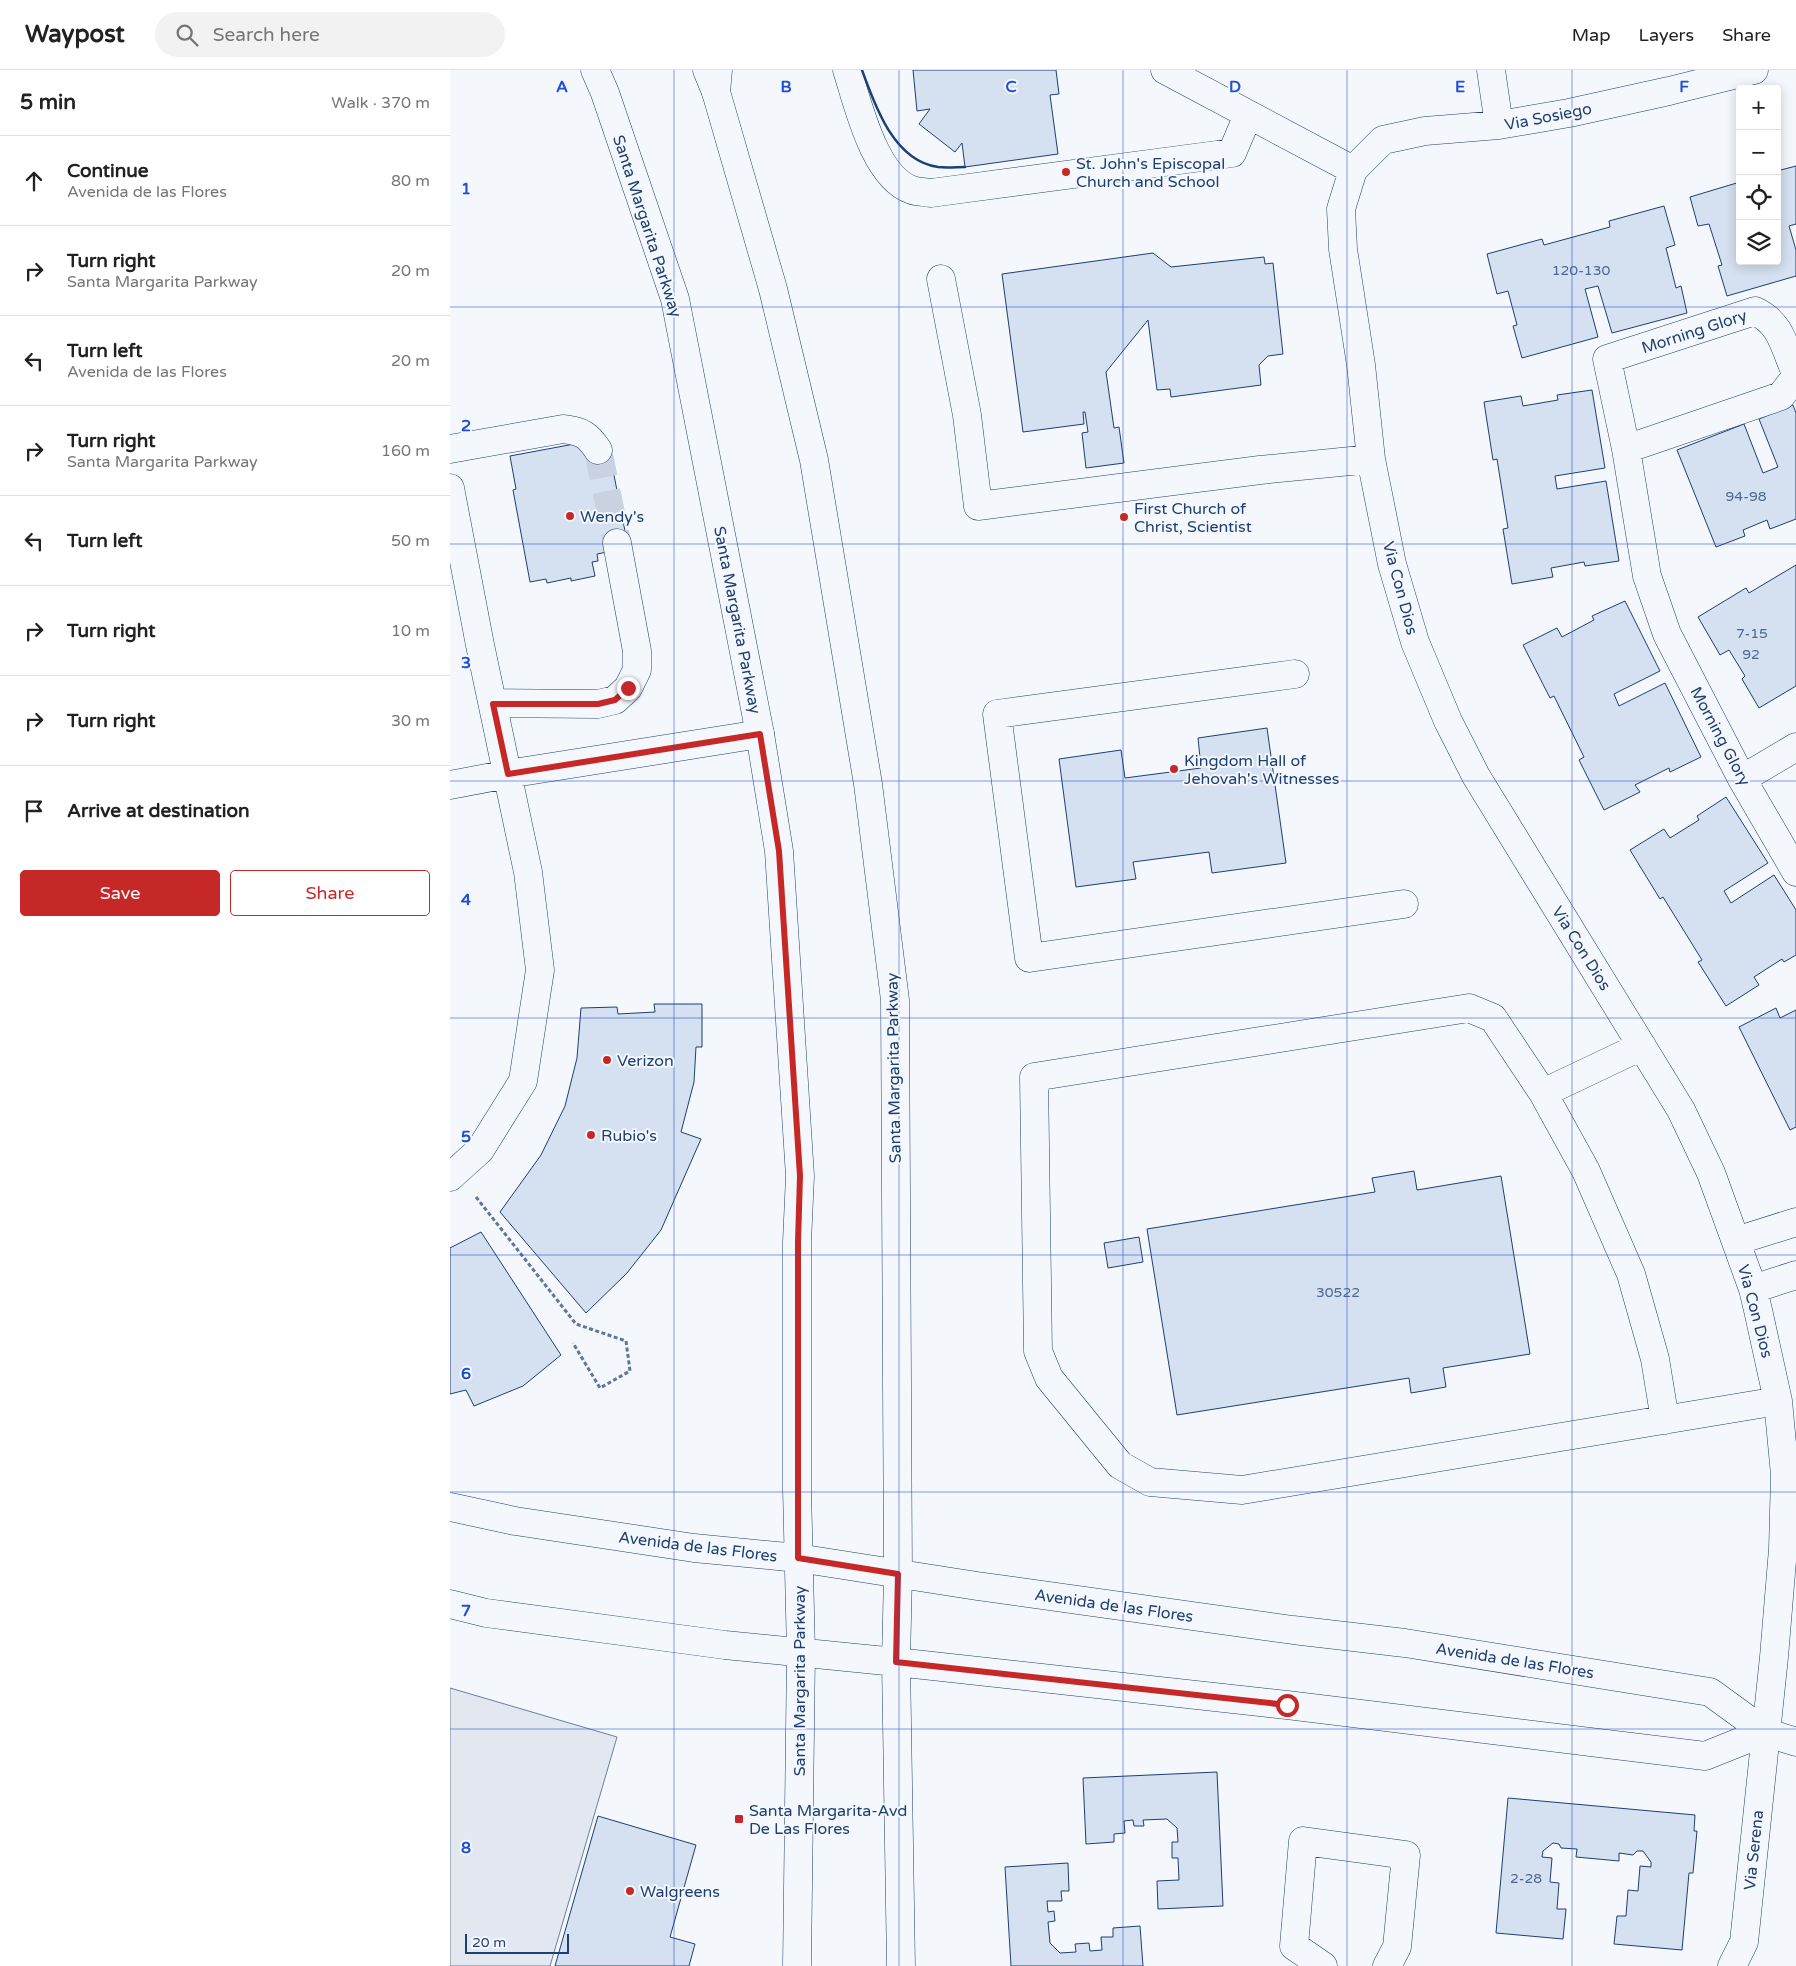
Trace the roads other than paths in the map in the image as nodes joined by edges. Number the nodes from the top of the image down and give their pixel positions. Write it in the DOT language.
graph roads {
  1 [pos="595,70"];
  2 [pos="846,70"];
  3 [pos="1165,70"];
  4 [pos="1491,70"];
  5 [pos="1754,70"];
  6 [pos="714,77"];
  7 [pos="1666,81"];
  8 [pos="1248,114"];
  9 [pos="1499,125"];
  10 [pos="1353,170"];
  11 [pos="940,279"];
  12 [pos="450,449"];
  13 [pos="1626,449"];
  14 [pos="598,450"];
  15 [pos="1372,459"];
  16 [pos="450,488"];
  17 [pos="617,543"];
  18 [pos="1295,674"];
  19 [pos="493,704"];
  20 [pos="760,734"];
  21 [pos="1796,747"];
  22 [pos="508,774"];
  23 [pos="1742,779"];
  24 [pos="450,785"];
  25 [pos="1796,872"];
  26 [pos="1404,904"];
  27 [pos="1642,1046"];
  28 [pos="1543,1093"];
  29 [pos="453,1175"];
  30 [pos="1796,1222"];
  31 [pos="1736,1241"];
  32 [pos="1796,1275"];
  33 [pos="1753,1289"];
  34 [pos="1778,1401"];
  35 [pos="1666,1420"];
  36 [pos="450,1507"];
  37 [pos="798,1558"];
  38 [pos="898,1574"];
  39 [pos="450,1604"];
  40 [pos="801,1652"];
  41 [pos="896,1662"];
  42 [pos="1765,1732"];
  43 [pos="1796,1742"];
  44 [pos="797,1966"];
  45 [pos="901,1966"];
  46 [pos="1323,1966"];
  47 [pos="1387,1966"];
  48 [pos="1732,1966"];
  1 -- 20 [label="main road, Santa Margarita Parkway"];
  2 -- 8 [label="main road"];
  3 -- 8 [label="main road"];
  4 -- 9 [label="main road"];
  5 -- 7 [label="main road, Via Sosiego"];
  6 -- 38 [label="main road, Santa Margarita Parkway"];
  7 -- 9 [label="main road, Via Sosiego"];
  8 -- 10 [label="main road"];
  9 -- 10 [label="main road, Via Sosiego"];
  10 -- 15 [label="main road, Via Con Dios"];
  11 -- 15 [label="main road"];
  12 -- 14 [label="main road"];
  13 -- 13 [label="main road, Morning Glory"];
  13 -- 23 [label="main road, Morning Glory"];
  15 -- 27 [label="main road, Via Con Dios"];
  16 -- 19 [label="main road"];
  17 -- 19 [label="main road"];
  18 -- 26 [label="main road"];
  19 -- 22 [label="main road"];
  20 -- 22 [label="main road"];
  20 -- 37 [label="main road, Santa Margarita Parkway"];
  21 -- 23 [label="main road"];
  22 -- 24 [label="main road"];
  22 -- 29 [label="main road"];
  23 -- 25 [label="main road, Morning Glory"];
  27 -- 28 [label="main road"];
  27 -- 31 [label="main road, Via Con Dios"];
  28 -- 35 [label="main road"];
  28 -- 35 [label="main road"];
  30 -- 31 [label="main road"];
  31 -- 33 [label="main road, Via Con Dios"];
  32 -- 33 [label="main road"];
  33 -- 34 [label="main road, Via Con Dios"];
  34 -- 35 [label="main road"];
  34 -- 42 [label="main road, Via Con Dios"];
  36 -- 37 [label="main road, Avenida de las Flores"];
  37 -- 38 [label="main road, Avenida de las Flores"];
  37 -- 40 [label="main road, Santa Margarita Parkway"];
  38 -- 41 [label="main road, Santa Margarita Parkway"];
  38 -- 42 [label="main road, Avenida de las Flores"];
  39 -- 40 [label="main road"];
  40 -- 41 [label="main road"];
  40 -- 44 [label="main road, Santa Margarita Parkway"];
  41 -- 42 [label="main road"];
  41 -- 45 [label="main road, Santa Margarita Parkway"];
  42 -- 43 [label="main road, Avenida de las Flores"];
  42 -- 48 [label="main road, Via Serena"];
  46 -- 47 [label="main road"];
}
